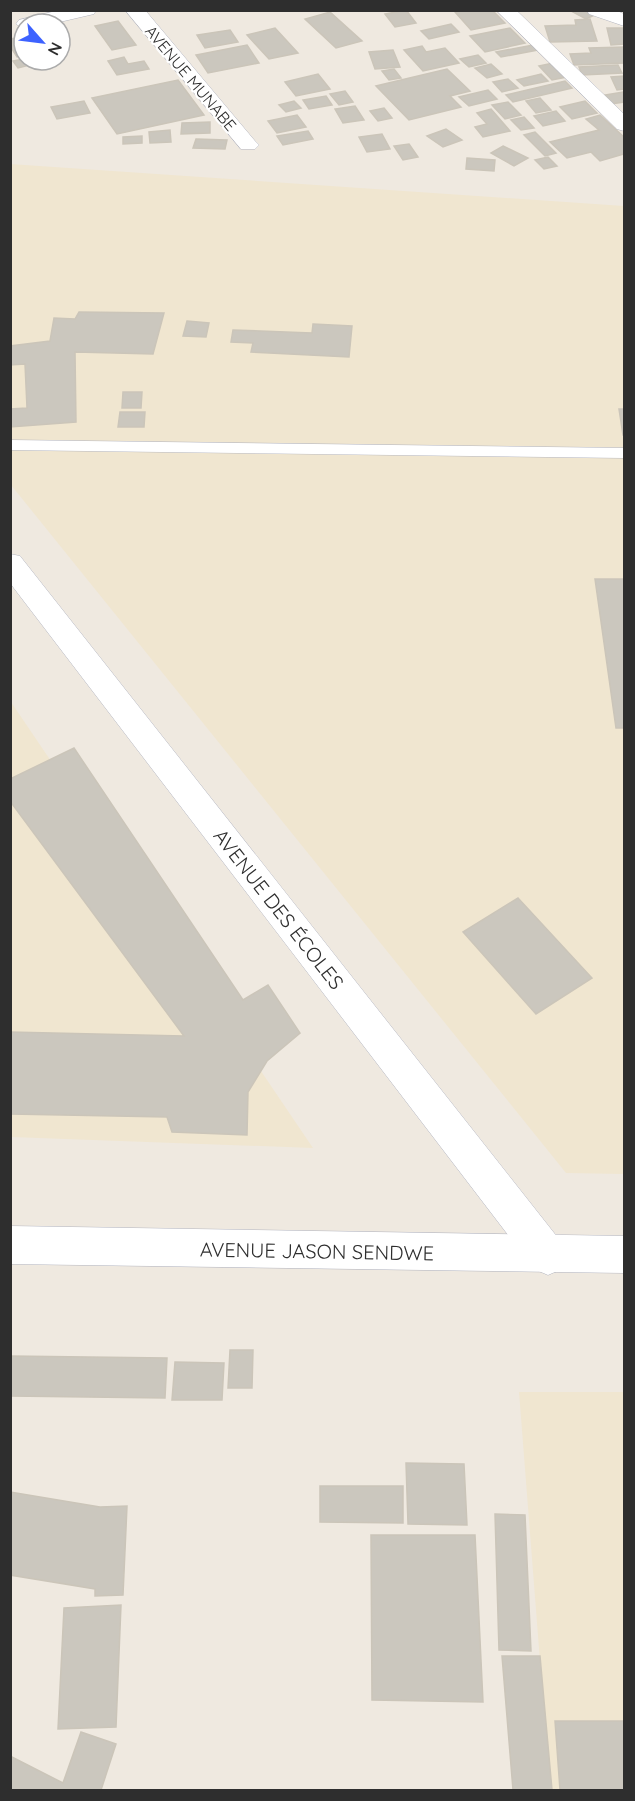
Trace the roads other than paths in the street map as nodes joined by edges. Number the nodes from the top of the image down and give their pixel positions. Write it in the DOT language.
graph roads {
  1 [pos="87,10"];
  2 [pos="134,10"];
  3 [pos="505,10"];
  4 [pos="596,10"];
  5 [pos="72,13"];
  6 [pos="624,20"];
  7 [pos="624,125"];
  8 [pos="248,145"];
  9 [pos="10,445"];
  10 [pos="624,453"];
  11 [pos="10,563"];
  12 [pos="10,1245"];
  13 [pos="624,1255"];
  14 [pos="548,1256"];
  1 -- 5 [label="street"];
  2 -- 8 [label="street, AVENUE MUNABE"];
  3 -- 7 [label="street"];
  4 -- 6 [label="street"];
  9 -- 10 [label="lane"];
  11 -- 14 [label="street, AVENUE DES ÉCOLES"];
  12 -- 14 [label="street, AVENUE JASON SENDWE"];
  13 -- 14 [label="street, AVENUE JASON SENDWE"];
}
